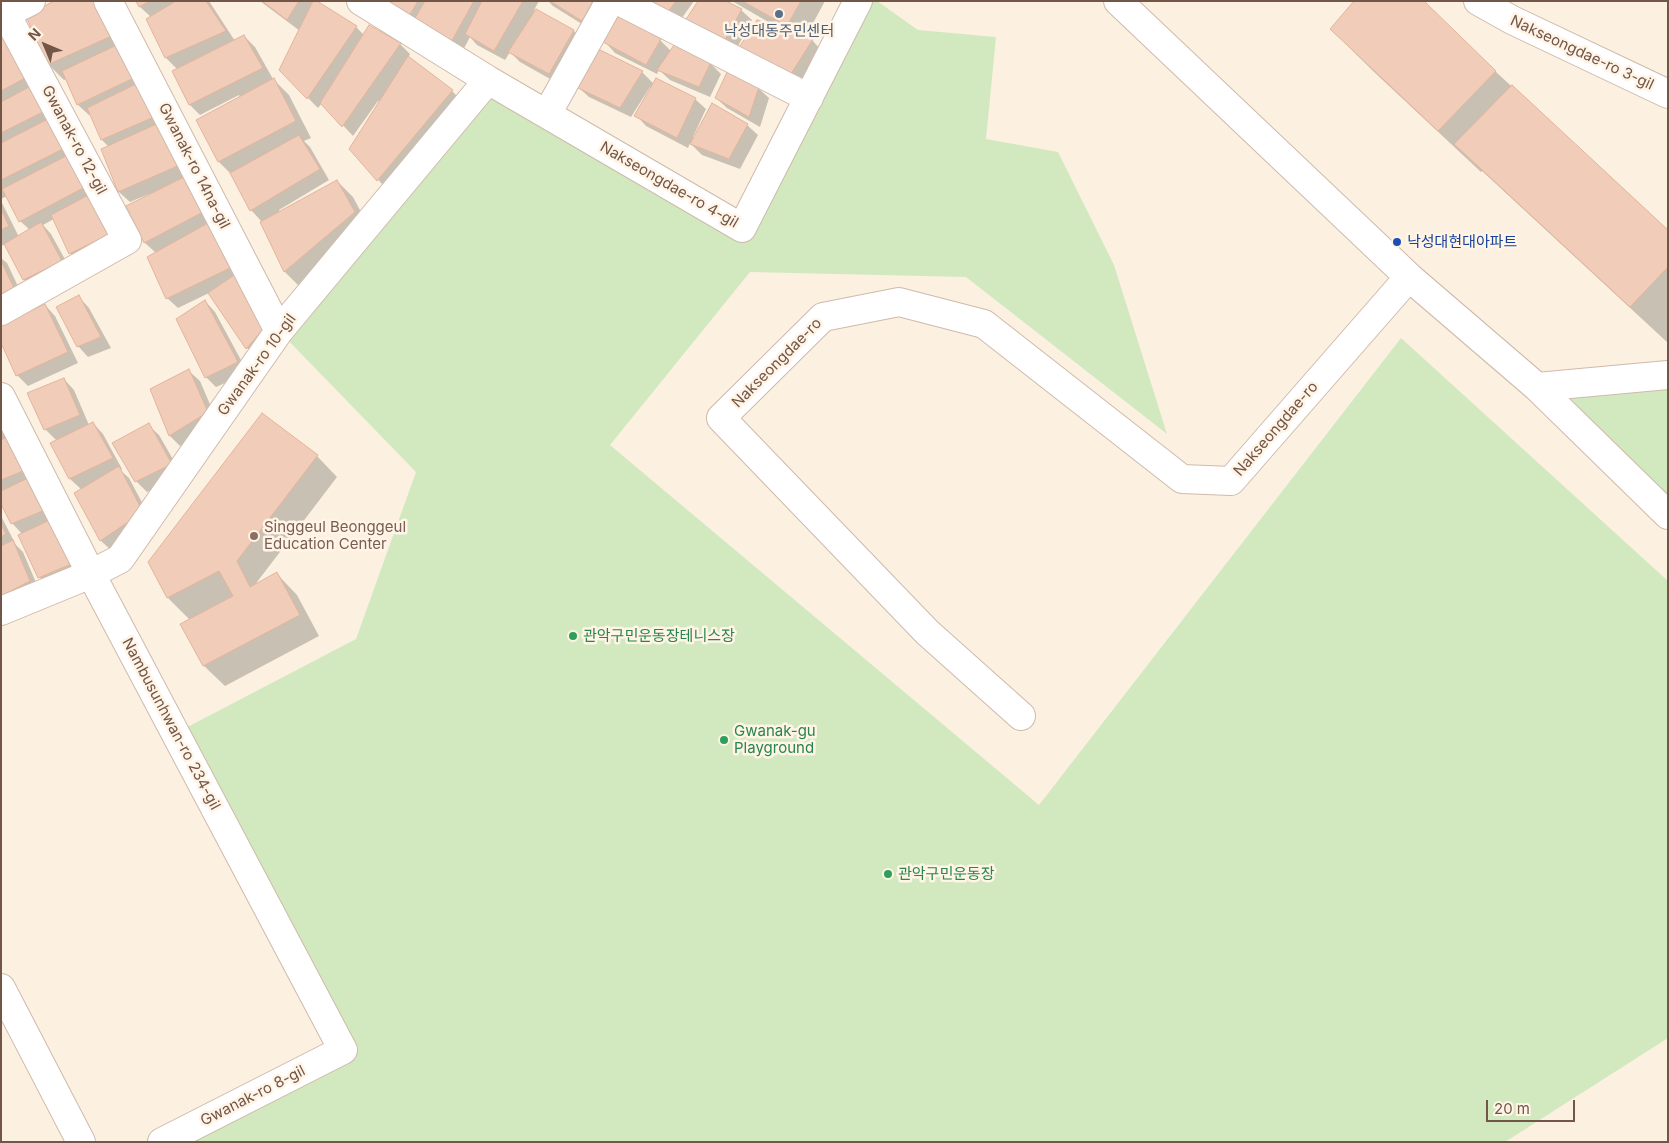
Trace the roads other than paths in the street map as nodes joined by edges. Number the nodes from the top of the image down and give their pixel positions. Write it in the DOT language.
graph roads {
  1 [pos="31,1"];
  2 [pos="108,1"];
  3 [pos="361,1"];
  4 [pos="610,1"];
  5 [pos="619,1"];
  6 [pos="858,1"];
  7 [pos="1118,1"];
  8 [pos="1478,1"];
  9 [pos="4,15"];
  10 [pos="488,80"];
  11 [pos="1665,85"];
  12 [pos="809,98"];
  13 [pos="547,114"];
  14 [pos="1409,277"];
  15 [pos="1,311"];
  16 [pos="279,331"];
  17 [pos="1668,375"];
  18 [pos="1537,387"];
  19 [pos="1,397"];
  20 [pos="1668,516"];
  21 [pos="91,574"];
  22 [pos="1,611"];
  23 [pos="1021,716"];
  24 [pos="1,988"];
  25 [pos="343,1050"];
  26 [pos="81,1142"];
  27 [pos="162,1142"];
  1 -- 9 [label="street, Gwanak-ro 12-gil"];
  2 -- 16 [label="street, Gwanak-ro 14na-gil"];
  3 -- 10 [label="street, Nakseongdae-ro 4-gil"];
  4 -- 13 [label="street"];
  5 -- 12 [label="street"];
  6 -- 12 [label="street, Nakseongdae-ro 4-gil"];
  7 -- 14 [label="street"];
  8 -- 11 [label="street, Nakseongdae-ro 3-gil"];
  9 -- 15 [label="street, Gwanak-ro 12-gil"];
  10 -- 13 [label="street, Nakseongdae-ro 4-gil"];
  10 -- 16 [label="street, Gwanak-ro 10-gil"];
  12 -- 13 [label="street, Nakseongdae-ro 4-gil"];
  14 -- 18 [label="street"];
  14 -- 23 [label="street, Nakseongdae-ro"];
  16 -- 21 [label="street, Gwanak-ro 10-gil"];
  17 -- 18 [label="street"];
  18 -- 20 [label="street"];
  19 -- 21 [label="street, Nambusunhwan-ro 234-gil"];
  21 -- 22 [label="street, Gwanak-ro 10-gil"];
  21 -- 25 [label="street, Nambusunhwan-ro 234-gil"];
  24 -- 26 [label="street"];
  25 -- 27 [label="street, Gwanak-ro 8-gil"];
}
